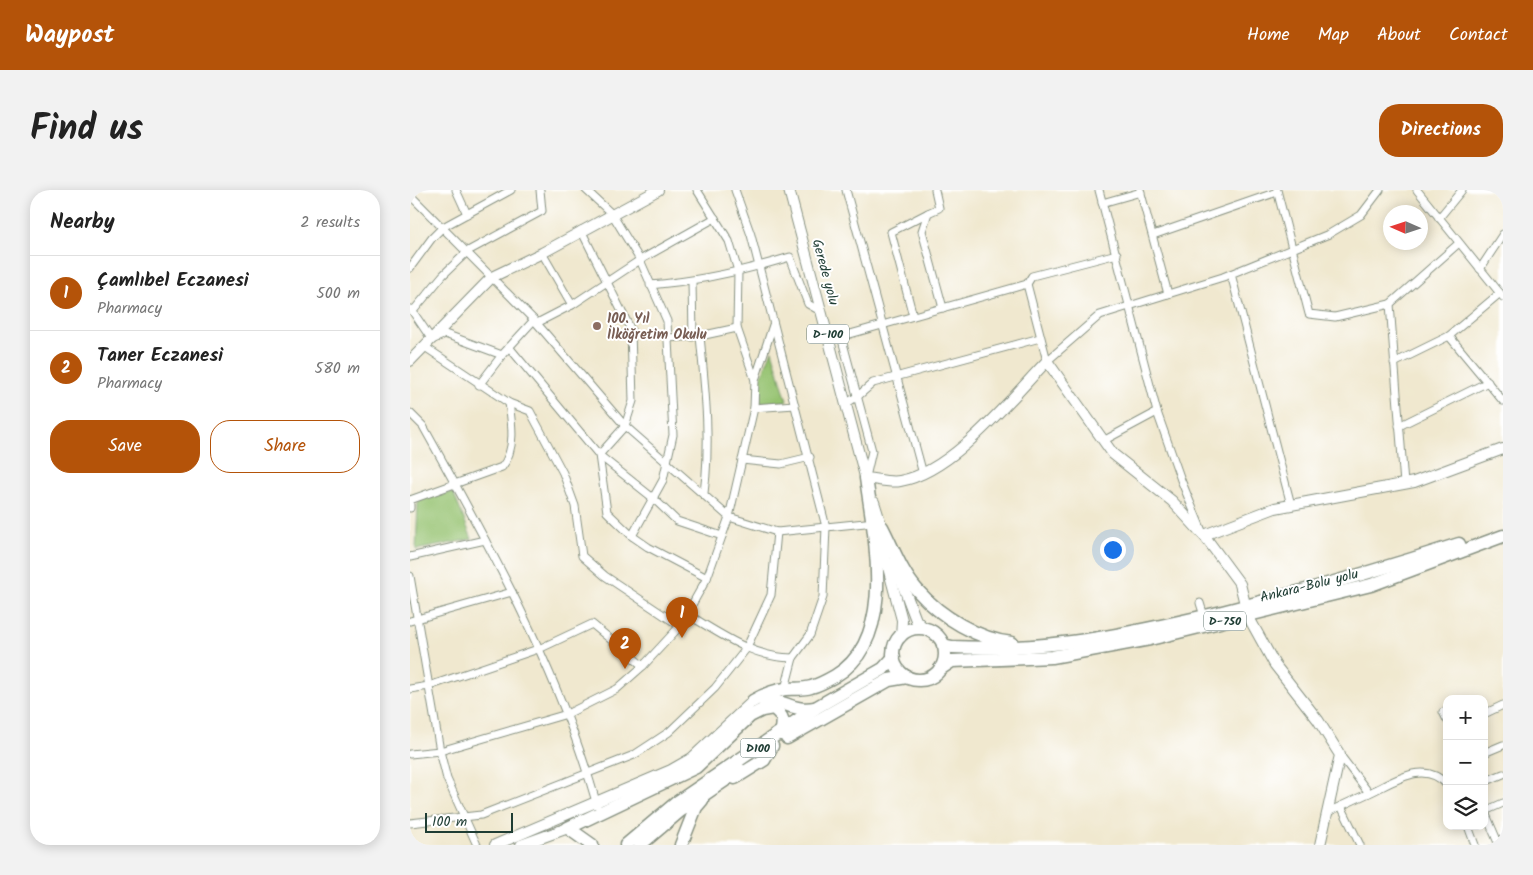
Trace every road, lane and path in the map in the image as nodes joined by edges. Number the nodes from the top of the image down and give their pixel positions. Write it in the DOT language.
graph roads {
  1 [pos="456,190"];
  2 [pos="540,190"];
  3 [pos="586,190"];
  4 [pos="697,190"];
  5 [pos="735,190"];
  6 [pos="789,190"];
  7 [pos="846,190"];
  8 [pos="935,190"];
  9 [pos="1099,190"];
  10 [pos="1380,190"];
  11 [pos="1417,190"];
  12 [pos="1462,190"];
  13 [pos="508,191"];
  14 [pos="655,191"];
  15 [pos="1141,191"];
  16 [pos="1277,191"];
  17 [pos="410,194"];
  18 [pos="1102,202"];
  19 [pos="928,213"];
  20 [pos="467,214"];
  21 [pos="612,214"];
  22 [pos="715,218"];
  23 [pos="1440,218"];
  24 [pos="444,228"];
  25 [pos="581,230"];
  26 [pos="1503,234"];
  27 [pos="1152,235"];
  28 [pos="1459,243"];
  29 [pos="1292,249"];
  30 [pos="468,251"];
  31 [pos="542,253"];
  32 [pos="1117,254"];
  33 [pos="640,260"];
  34 [pos="759,267"];
  35 [pos="410,268"];
  36 [pos="1480,268"];
  37 [pos="738,271"];
  38 [pos="1230,274"];
  39 [pos="492,277"];
  40 [pos="692,281"];
  41 [pos="609,282"];
  42 [pos="1027,284"];
  43 [pos="650,285"];
  44 [pos="1168,294"];
  45 [pos="1501,295"];
  46 [pos="1390,304"];
  47 [pos="572,305"];
  48 [pos="1131,305"];
  49 [pos="943,308"];
  50 [pos="412,309"];
  51 [pos="822,312"];
  52 [pos="913,316"];
  53 [pos="536,322"];
  54 [pos="773,324"];
  55 [pos="882,324"];
  56 [pos="737,328"];
  57 [pos="697,336"];
  58 [pos="840,336"];
  59 [pos="1449,336"];
  60 [pos="667,338"];
  61 [pos="1040,338"];
  62 [pos="830,340"];
  63 [pos="428,344"];
  64 [pos="510,347"];
  65 [pos="502,355"];
  66 [pos="1046,360"];
  67 [pos="410,361"];
  68 [pos="1394,363"];
  69 [pos="896,376"];
  70 [pos="756,380"];
  71 [pos="1488,382"];
  72 [pos="479,385"];
  73 [pos="858,396"];
  74 [pos="1503,400"];
  75 [pos="847,403"];
  76 [pos="509,404"];
  77 [pos="795,405"];
  78 [pos="754,408"];
  79 [pos="410,412"];
  80 [pos="1157,412"];
  81 [pos="625,426"];
  82 [pos="1399,426"];
  83 [pos="1103,441"];
  84 [pos="1503,449"];
  85 [pos="599,455"];
  86 [pos="810,457"];
  87 [pos="742,460"];
  88 [pos="668,463"];
  89 [pos="923,474"];
  90 [pos="866,478"];
  91 [pos="456,484"];
  92 [pos="1404,484"];
  93 [pos="704,493"];
  94 [pos="653,498"];
  95 [pos="410,500"];
  96 [pos="1291,505"];
  97 [pos="410,508"];
  98 [pos="729,517"];
  99 [pos="878,523"];
  100 [pos="1503,526"];
  101 [pos="826,527"];
  102 [pos="776,532"];
  103 [pos="1204,535"];
  104 [pos="632,536"];
  105 [pos="722,536"];
  106 [pos="1503,536"];
  107 [pos="485,540"];
  108 [pos="410,557"];
  109 [pos="410,576"];
  110 [pos="708,578"];
  111 [pos="512,592"];
  112 [pos="1200,603"];
  113 [pos="1247,611"];
  114 [pos="686,614"];
  115 [pos="1204,616"];
  116 [pos="414,621"];
  117 [pos="680,626"];
  118 [pos="925,629"];
  119 [pos="900,637"];
  120 [pos="944,645"];
  121 [pos="1042,646"];
  122 [pos="541,648"];
  123 [pos="746,649"];
  124 [pos="894,657"];
  125 [pos="793,658"];
  126 [pos="643,666"];
  127 [pos="940,669"];
  128 [pos="907,677"];
  129 [pos="429,686"];
  130 [pos="410,689"];
  131 [pos="785,689"];
  132 [pos="753,701"];
  133 [pos="1503,705"];
  134 [pos="817,707"];
  135 [pos="1488,712"];
  136 [pos="567,714"];
  137 [pos="781,734"];
  138 [pos="1503,745"];
  139 [pos="772,746"];
  140 [pos="440,751"];
  141 [pos="1488,751"];
  142 [pos="410,754"];
  143 [pos="1340,755"];
  144 [pos="586,773"];
  145 [pos="1503,774"];
  146 [pos="1488,780"];
  147 [pos="1443,781"];
  148 [pos="1369,793"];
  149 [pos="1503,803"];
  150 [pos="1341,806"];
  151 [pos="598,807"];
  152 [pos="1488,809"];
  153 [pos="1328,812"];
  154 [pos="464,815"];
  155 [pos="1488,819"];
  156 [pos="410,823"];
  157 [pos="568,828"];
  158 [pos="1469,830"];
  159 [pos="477,845"];
  160 [pos="495,845"];
  161 [pos="521,845"];
  162 [pos="592,845"];
  163 [pos="626,845"];
  164 [pos="640,845"];
  165 [pos="681,845"];
  166 [pos="1320,845"];
  167 [pos="1360,845"];
  168 [pos="1475,845"];
  169 [pos="1499,845"];
  1 -- 20 [label="street"];
  2 -- 30 [label="street"];
  3 -- 21 [label="street"];
  4 -- 22 [label="street"];
  5 -- 34 [label="street"];
  6 -- 51 [label="street, Gerede yolu / D-100"];
  7 -- 55 [label="street"];
  8 -- 19 [label="street"];
  9 -- 18 [label="street"];
  10 -- 29 [label="street"];
  11 -- 23 [label="street"];
  12 -- 23 [label="street"];
  13 -- 20 [label="street"];
  14 -- 21 [label="street"];
  15 -- 18 [label="street"];
  15 -- 27 [label="street"];
  16 -- 27 [label="street"];
  16 -- 29 [label="street"];
  17 -- 24 [label="street"];
  18 -- 32 [label="street"];
  19 -- 49 [label="street"];
  19 -- 52 [label="street"];
  20 -- 24 [label="street"];
  21 -- 25 [label="street"];
  21 -- 33 [label="street"];
  22 -- 33 [label="street"];
  22 -- 37 [label="street"];
  23 -- 28 [label="street"];
  24 -- 30 [label="street"];
  24 -- 35 [label="street"];
  25 -- 31 [label="street"];
  25 -- 41 [label="street"];
  26 -- 36 [label="street"];
  27 -- 44 [label="street"];
  28 -- 36 [label="street"];
  28 -- 46 [label="street"];
  29 -- 38 [label="street"];
  29 -- 46 [label="street"];
  30 -- 39 [label="street"];
  30 -- 50 [label="street"];
  31 -- 39 [label="street"];
  31 -- 47 [label="street"];
  32 -- 42 [label="street"];
  32 -- 48 [label="street"];
  33 -- 41 [label="street"];
  33 -- 43 [label="street"];
  34 -- 37 [label="street"];
  34 -- 51 [label="street"];
  34 -- 54 [label="street"];
  36 -- 45 [label="street"];
  37 -- 40 [label="street"];
  37 -- 56 [label="street"];
  38 -- 44 [label="street"];
  38 -- 96 [label="street"];
  39 -- 53 [label="street"];
  39 -- 63 [label="street"];
  40 -- 43 [label="street"];
  40 -- 57 [label="street"];
  41 -- 47 [label="street"];
  41 -- 81 [label="street"];
  42 -- 49 [label="street"];
  42 -- 61 [label="street"];
  43 -- 60 [label="street"];
  44 -- 48 [label="street"];
  45 -- 59 [label="street"];
  46 -- 68 [label="street"];
  47 -- 53 [label="street"];
  48 -- 66 [label="street"];
  48 -- 80 [label="street"];
  49 -- 52 [label="street"];
  50 -- 63 [label="street"];
  51 -- 62 [label="street, Gerede yolu / D-100"];
  52 -- 55 [label="street"];
  53 -- 64 [label="street"];
  53 -- 81 [label="street"];
  54 -- 70 [label="street"];
  54 -- 77 [label="street"];
  55 -- 58 [label="street"];
  55 -- 69 [label="street"];
  56 -- 57 [label="street"];
  56 -- 70 [label="street"];
  57 -- 60 [label="street"];
  57 -- 93 [label="street"];
  58 -- 62 [label="street"];
  58 -- 73 [label="street"];
  59 -- 68 [label="street"];
  59 -- 71 [label="street"];
  60 -- 88 [label="street"];
  61 -- 66 [label="street"];
  61 -- 69 [label="street"];
  62 -- 75 [label="street, Gerede yolu / D-100"];
  63 -- 65 [label="street"];
  63 -- 67 [label="street"];
  63 -- 72 [label="street"];
  64 -- 65 [label="street"];
  64 -- 85 [label="street"];
  65 -- 72 [label="street"];
  66 -- 83 [label="street"];
  66 -- 89 [label="street"];
  68 -- 82 [label="street"];
  69 -- 73 [label="street"];
  69 -- 89 [label="street"];
  70 -- 78 [label="street"];
  71 -- 74 [label="street"];
  71 -- 82 [label="street"];
  72 -- 76 [label="street"];
  73 -- 75 [label="street"];
  73 -- 90 [label="street"];
  75 -- 90 [label="street, Gerede yolu / D-100"];
  76 -- 91 [label="street"];
  76 -- 117 [label="street"];
  77 -- 78 [label="street"];
  77 -- 86 [label="street"];
  78 -- 87 [label="street"];
  79 -- 91 [label="street"];
  80 -- 83 [label="street"];
  80 -- 103 [label="street"];
  81 -- 85 [label="street"];
  81 -- 88 [label="street"];
  82 -- 92 [label="street"];
  83 -- 103 [label="street"];
  84 -- 92 [label="street"];
  85 -- 94 [label="street"];
  85 -- 104 [label="street"];
  86 -- 87 [label="street"];
  86 -- 101 [label="street"];
  87 -- 98 [label="street"];
  88 -- 93 [label="street"];
  88 -- 94 [label="street"];
  89 -- 90 [label="street"];
  90 -- 99 [label="highway"];
  91 -- 95 [label="street"];
  91 -- 107 [label="street"];
  92 -- 96 [label="street"];
  93 -- 98 [label="street"];
  94 -- 104 [label="street"];
  94 -- 105 [label="street"];
  95 -- 97 [label="street"];
  96 -- 103 [label="street"];
  98 -- 102 [label="street"];
  98 -- 105 [label="street"];
  99 -- 101 [label="street"];
  99 -- 118 [label="street"];
  99 -- 119 [label="street"];
  99 -- 121 [label="highway"];
  99 -- 131 [label="highway"];
  100 -- 113 [label="highway, Ankara-Bolu yolu"];
  101 -- 102 [label="street"];
  101 -- 125 [label="street"];
  102 -- 123 [label="street"];
  103 -- 113 [label="street"];
  104 -- 110 [label="street"];
  105 -- 110 [label="street"];
  106 -- 113 [label="highway, Ankara-Bolu yolu / D-750"];
  107 -- 108 [label="street"];
  107 -- 111 [label="street"];
  109 -- 116 [label="street"];
  110 -- 114 [label="street"];
  111 -- 116 [label="street"];
  111 -- 122 [label="street"];
  112 -- 115 [label="street"];
  113 -- 115 [label="highway, Ankara-Bolu yolu"];
  113 -- 127 [label="highway, Ankara-Bolu yolu / D-750"];
  113 -- 143 [label="street"];
  114 -- 117 [label="street"];
  114 -- 123 [label="street"];
  115 -- 121 [label="highway, Ankara-Bolu yolu"];
  116 -- 129 [label="street"];
  117 -- 126 [label="street"];
  118 -- 119 [label="highway"];
  118 -- 120 [label="highway"];
  119 -- 124 [label="highway"];
  120 -- 121 [label="highway, Ankara-Bolu yolu"];
  120 -- 127 [label="highway"];
  122 -- 126 [label="street"];
  122 -- 129 [label="street"];
  122 -- 136 [label="street"];
  123 -- 125 [label="street"];
  123 -- 144 [label="street"];
  124 -- 128 [label="highway"];
  124 -- 134 [label="highway, D100"];
  125 -- 131 [label="street"];
  126 -- 136 [label="street"];
  127 -- 128 [label="highway, D100"];
  128 -- 139 [label="highway, D100"];
  129 -- 130 [label="street"];
  129 -- 140 [label="street"];
  131 -- 132 [label="highway"];
  132 -- 134 [label="highway"];
  132 -- 151 [label="street"];
  133 -- 135 [label="street"];
  134 -- 137 [label="highway, D100"];
  136 -- 140 [label="street"];
  136 -- 144 [label="street"];
  137 -- 151 [label="highway"];
  137 -- 163 [label="highway, D100"];
  138 -- 141 [label="street"];
  139 -- 164 [label="highway, D100"];
  139 -- 165 [label="highway"];
  140 -- 142 [label="street"];
  140 -- 154 [label="street"];
  143 -- 148 [label="street"];
  143 -- 153 [label="street"];
  144 -- 151 [label="street"];
  144 -- 154 [label="street"];
  145 -- 146 [label="street"];
  147 -- 148 [label="street"];
  148 -- 150 [label="street"];
  149 -- 152 [label="street"];
  150 -- 153 [label="street"];
  150 -- 167 [label="street"];
  151 -- 157 [label="highway"];
  151 -- 160 [label="street"];
  153 -- 166 [label="street"];
  154 -- 156 [label="street"];
  154 -- 159 [label="street"];
  155 -- 169 [label="street"];
  157 -- 161 [label="street"];
  157 -- 162 [label="highway"];
  158 -- 168 [label="street"];
}
